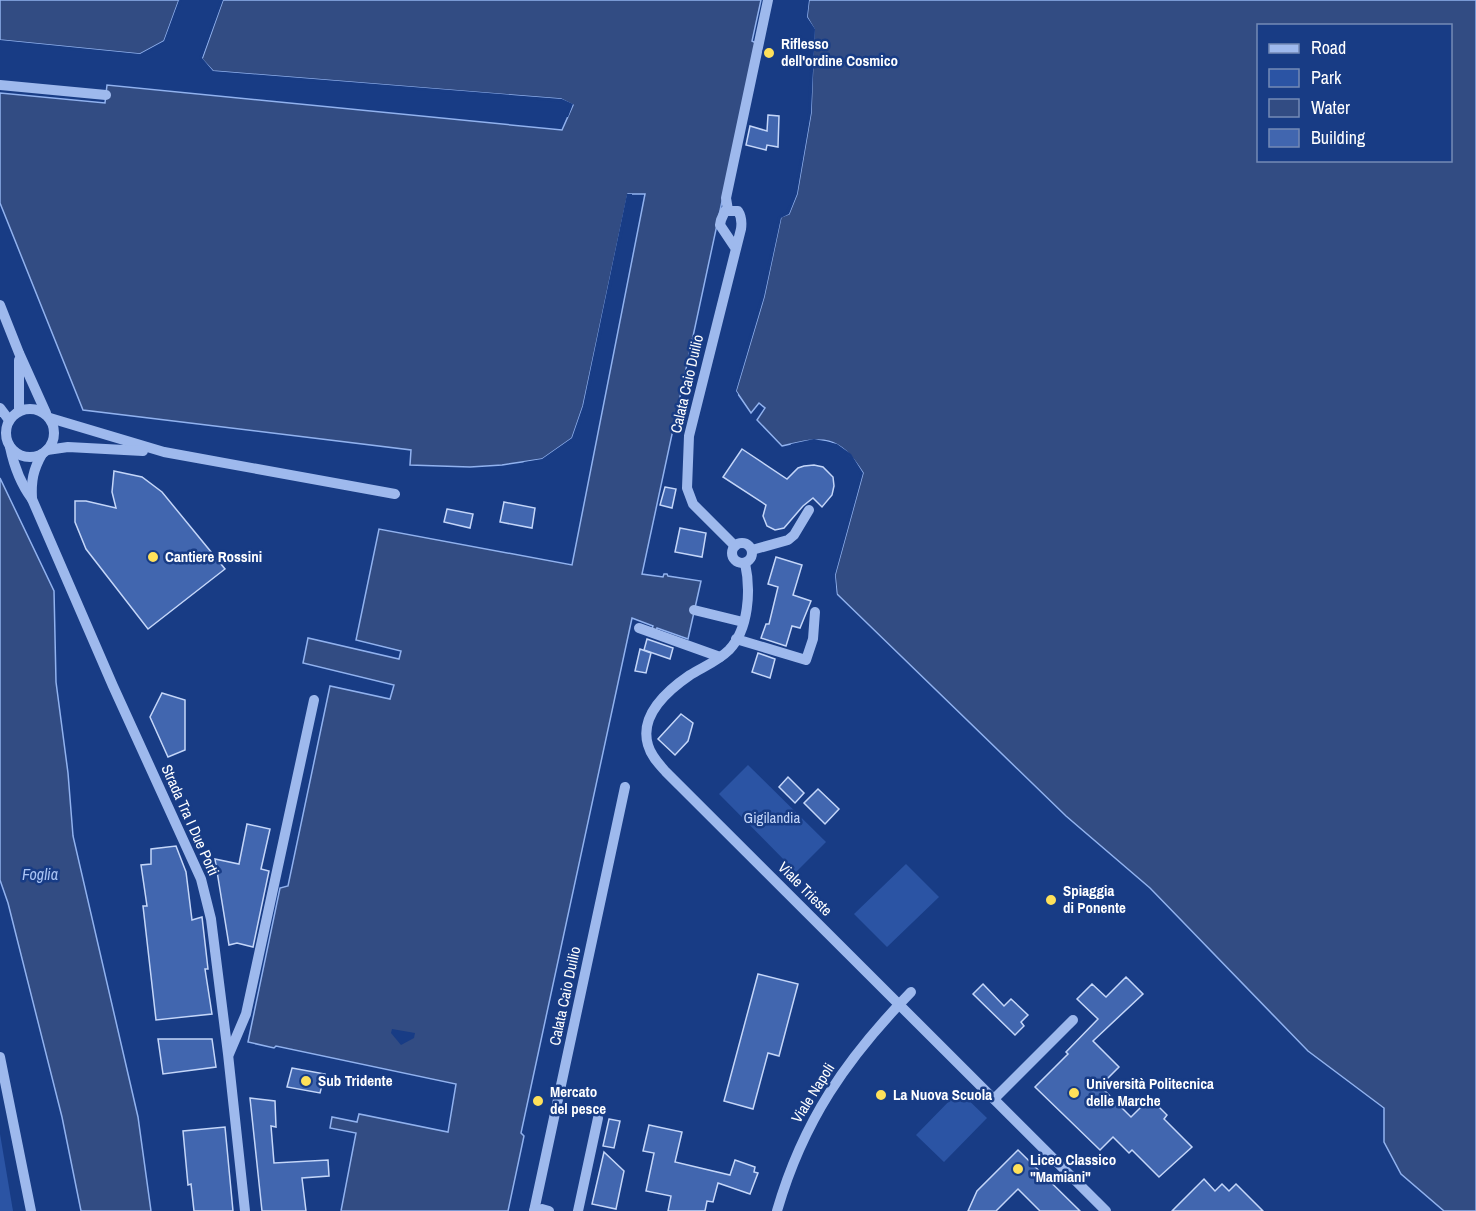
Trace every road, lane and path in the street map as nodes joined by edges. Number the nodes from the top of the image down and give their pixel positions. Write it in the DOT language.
graph roads {
  1 [pos="768,0"];
  2 [pos="0,85"];
  3 [pos="106,95"];
  4 [pos="728,210"];
  5 [pos="736,249"];
  6 [pos="0,305"];
  7 [pos="4,323"];
  8 [pos="19,353"];
  9 [pos="0,408"];
  10 [pos="19,411"];
  11 [pos="48,416"];
  12 [pos="9,420"];
  13 [pos="10,447"];
  14 [pos="45,452"];
  15 [pos="164,452"];
  16 [pos="395,494"];
  17 [pos="32,499"];
  18 [pos="809,510"];
  19 [pos="735,546"];
  20 [pos="752,550"];
  21 [pos="745,563"];
  22 [pos="694,610"];
  23 [pos="815,612"];
  24 [pos="743,622"];
  25 [pos="639,628"];
  26 [pos="736,639"];
  27 [pos="720,657"];
  28 [pos="314,700"];
  29 [pos="625,787"];
  30 [pos="911,992"];
  31 [pos="899,1004"];
  32 [pos="1073,1020"];
  33 [pos="228,1054"];
  34 [pos="0,1056"];
  35 [pos="994,1099"];
  36 [pos="598,1118"];
  37 [pos="31,1211"];
  38 [pos="245,1211"];
  39 [pos="534,1211"];
  40 [pos="549,1211"];
  41 [pos="578,1211"];
  42 [pos="777,1211"];
  43 [pos="1106,1211"];
  1 -- 4 [label="street"];
  2 -- 3 [label="street"];
  4 -- 5 [label="street"];
  4 -- 5 [label="street, Calata Caio Duilio"];
  5 -- 19 [label="street, Calata Caio Duilio"];
  6 -- 7 [label="street"];
  7 -- 8 [label="street"];
  8 -- 10 [label="street"];
  8 -- 11 [label="street"];
  9 -- 12 [label="street"];
  10 -- 11 [label="street"];
  10 -- 12 [label="street"];
  11 -- 14 [label="street, Strada Tra I Due Porti"];
  11 -- 15 [label="street"];
  12 -- 13 [label="street, Strada Tra I Due Porti"];
  13 -- 14 [label="street"];
  13 -- 17 [label="street, Strada Tra I Due Porti"];
  14 -- 15 [label="street"];
  14 -- 17 [label="street, Strada Tra I Due Porti"];
  15 -- 16 [label="street"];
  17 -- 33 [label="street, Strada Tra I Due Porti"];
  18 -- 20 [label="street"];
  19 -- 20 [label="street"];
  19 -- 21 [label="street, Viale Trieste"];
  20 -- 21 [label="street"];
  21 -- 24 [label="street, Viale Trieste"];
  22 -- 24 [label="street"];
  23 -- 26 [label="street"];
  24 -- 26 [label="street, Viale Trieste"];
  25 -- 27 [label="street"];
  26 -- 27 [label="street, Viale Trieste"];
  27 -- 31 [label="street, Viale Trieste"];
  28 -- 33 [label="street"];
  29 -- 39 [label="street, Calata Caio Duilio"];
  30 -- 31 [label="street, Viale Napoli"];
  31 -- 35 [label="street, Viale Trieste"];
  31 -- 42 [label="street, Viale Napoli"];
  32 -- 35 [label="street"];
  33 -- 38 [label="street, Strada Tra I Due Porti"];
  34 -- 37 [label="street"];
  35 -- 43 [label="street, Viale Trieste"];
  36 -- 41 [label="street"];
  39 -- 40 [label="street"];
}
